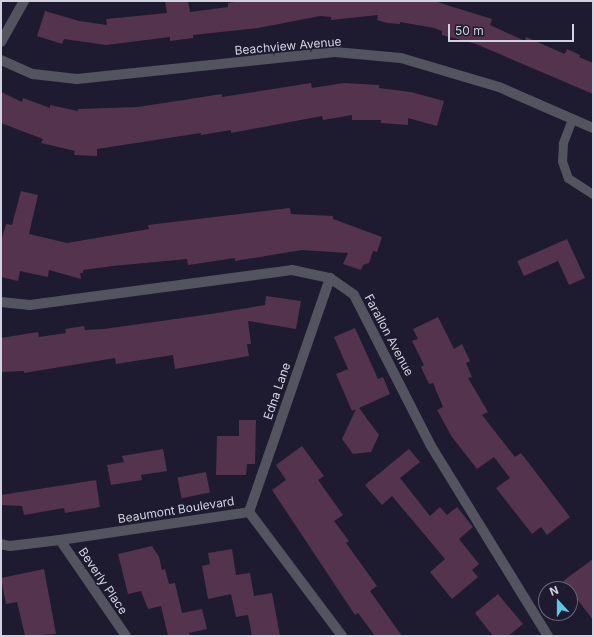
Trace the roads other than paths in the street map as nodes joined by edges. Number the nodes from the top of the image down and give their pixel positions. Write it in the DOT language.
graph roads {
  1 [pos="24,1"];
  2 [pos="1,42"];
  3 [pos="1,60"];
  4 [pos="572,119"];
  5 [pos="593,128"];
  6 [pos="593,194"];
  7 [pos="330,278"];
  8 [pos="1,302"];
  9 [pos="249,512"];
  10 [pos="60,540"];
  11 [pos="1,544"];
  12 [pos="126,636"];
  13 [pos="342,636"];
  14 [pos="548,636"];
  1 -- 2 [label="street"];
  3 -- 4 [label="street, Beachview Avenue"];
  4 -- 5 [label="street, Beachview Avenue"];
  4 -- 6 [label="lane"];
  7 -- 8 [label="street, Farallon Avenue"];
  7 -- 9 [label="street, Edna Lane"];
  7 -- 14 [label="street, Farallon Avenue"];
  9 -- 10 [label="street, Beaumont Boulevard"];
  9 -- 13 [label="street, Beaumont Boulevard"];
  10 -- 11 [label="street, Beaumont Boulevard"];
  10 -- 12 [label="street, Beverly Place"];
}
